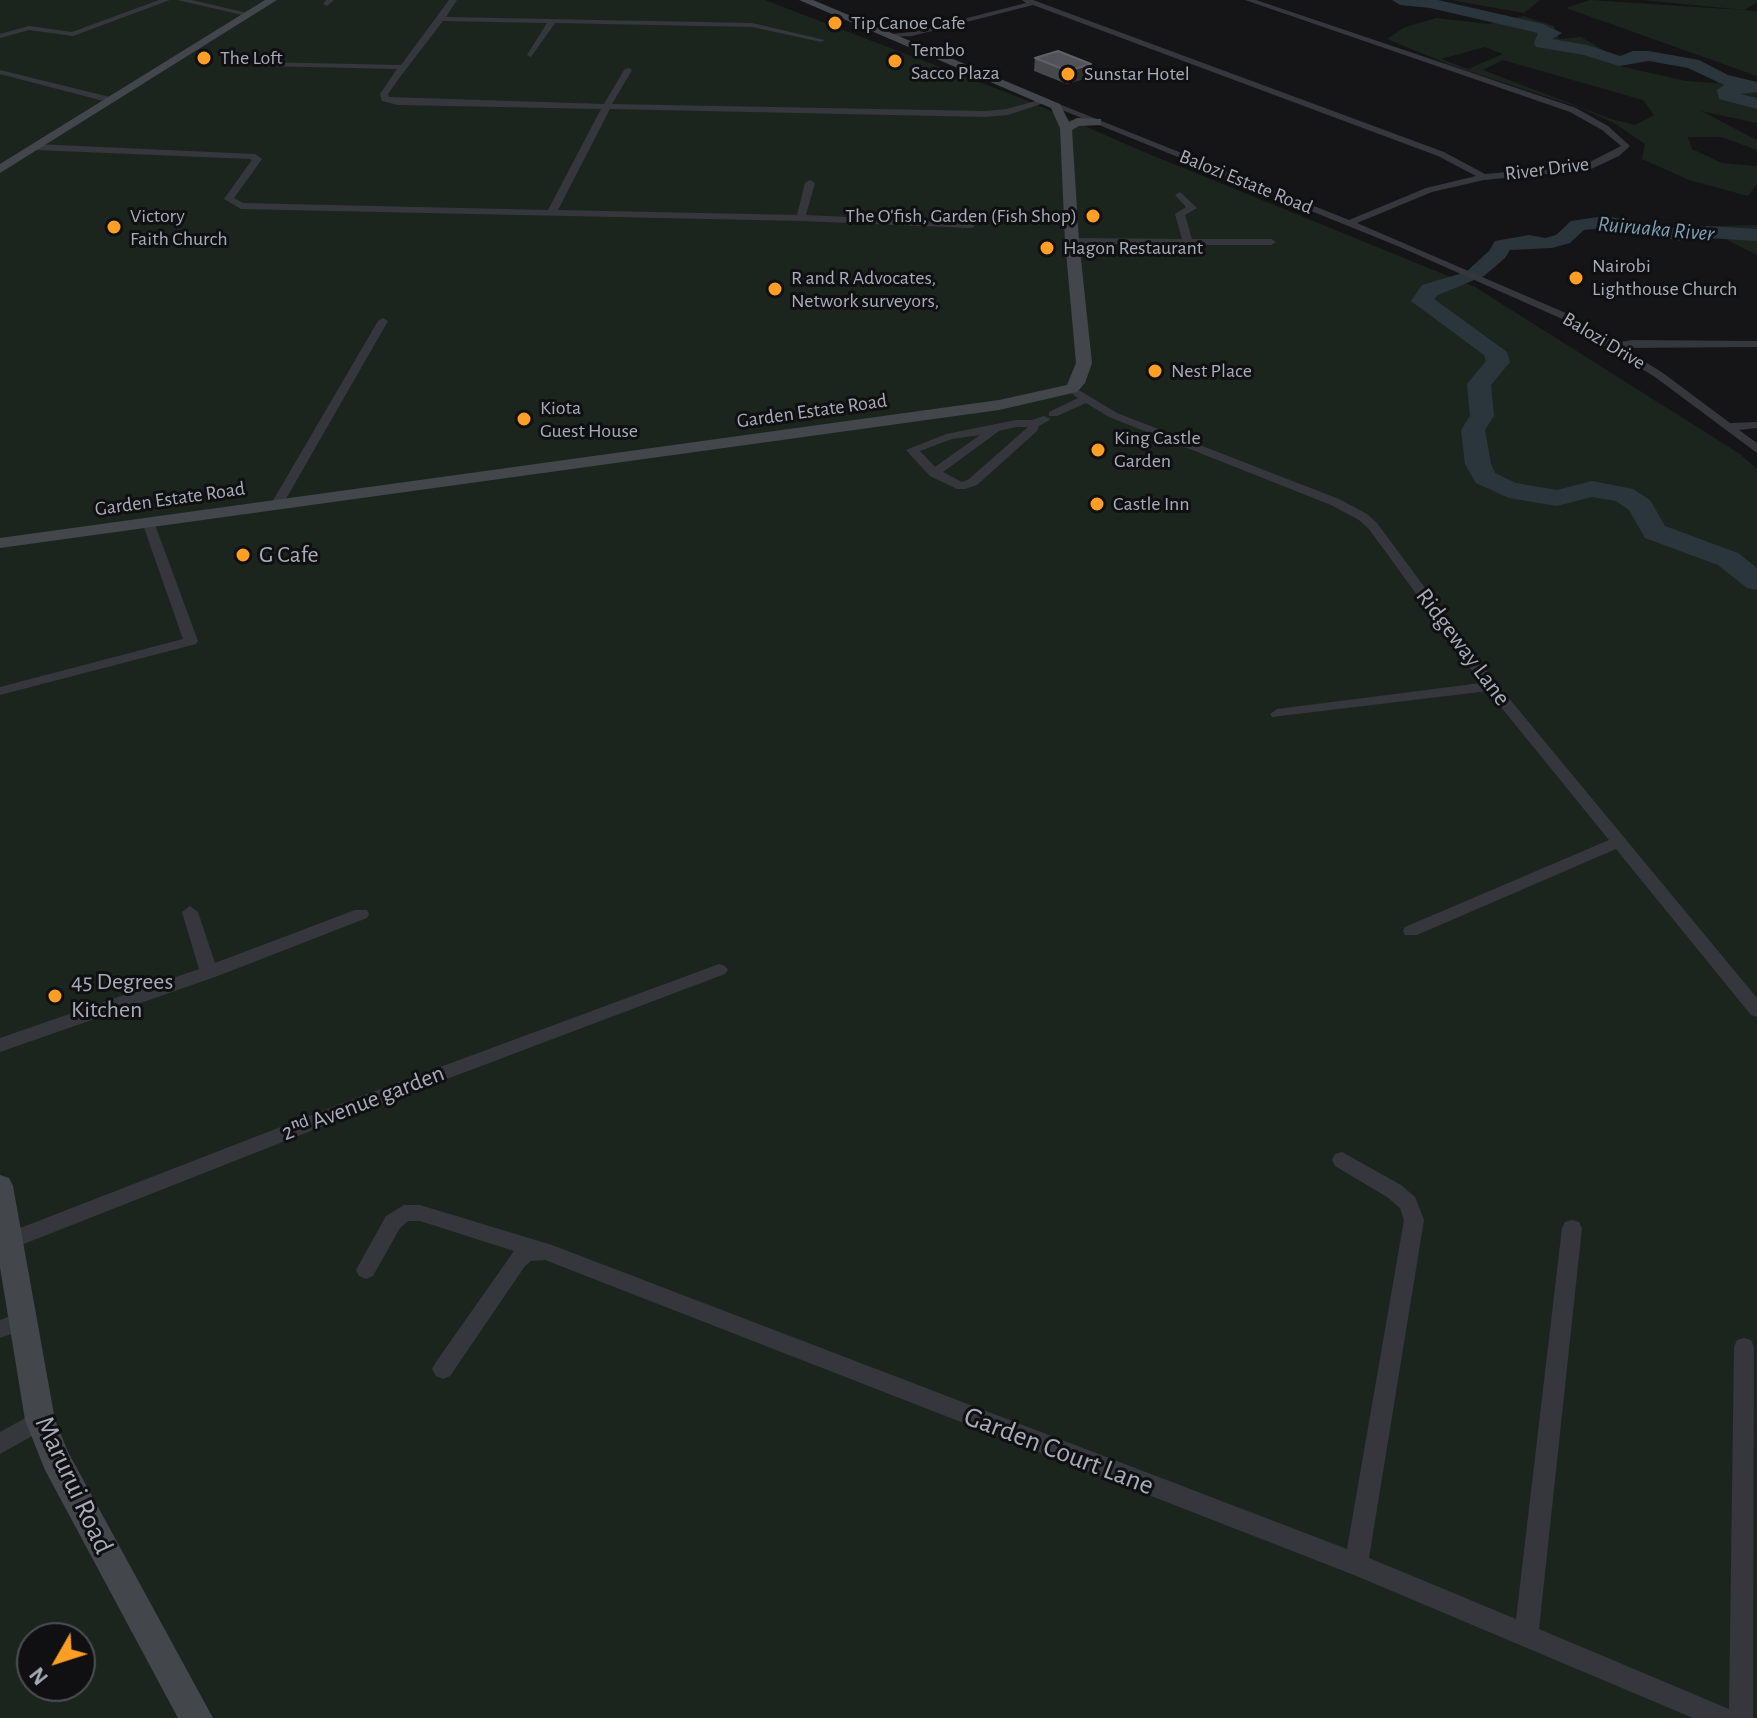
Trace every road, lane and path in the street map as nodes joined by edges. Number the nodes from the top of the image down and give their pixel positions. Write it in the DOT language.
graph roads {
  1 [pos="166,0"];
  2 [pos="181,0"];
  3 [pos="272,0"];
  4 [pos="453,0"];
  5 [pos="804,0"];
  6 [pos="1249,0"];
  7 [pos="1030,1"];
  8 [pos="247,14"];
  9 [pos="441,19"];
  10 [pos="553,20"];
  11 [pos="0,36"];
  12 [pos="909,39"];
  13 [pos="821,40"];
  14 [pos="531,55"];
  15 [pos="260,64"];
  16 [pos="403,67"];
  17 [pos="628,70"];
  18 [pos="0,72"];
  19 [pos="111,100"];
  20 [pos="1051,104"];
  21 [pos="606,107"];
  22 [pos="1097,122"];
  23 [pos="1066,128"];
  24 [pos="36,147"];
  25 [pos="0,169"];
  26 [pos="1484,177"];
  27 [pos="810,183"];
  28 [pos="1180,195"];
  29 [pos="552,212"];
  30 [pos="801,218"];
  31 [pos="1350,223"];
  32 [pos="971,225"];
  33 [pos="1072,241"];
  34 [pos="1188,242"];
  35 [pos="1271,242"];
  36 [pos="1434,260"];
  37 [pos="383,321"];
  38 [pos="1757,344"];
  39 [pos="1615,346"];
  40 [pos="1072,389"];
  41 [pos="1085,399"];
  42 [pos="1043,419"];
  43 [pos="1757,425"];
  44 [pos="1728,427"];
  45 [pos="995,429"];
  46 [pos="1757,449"];
  47 [pos="934,473"];
  48 [pos="277,504"];
  49 [pos="148,522"];
  50 [pos="0,543"];
  51 [pos="1491,686"];
  52 [pos="0,691"];
  53 [pos="1277,714"];
  54 [pos="1619,842"];
  55 [pos="190,912"];
  56 [pos="361,914"];
  57 [pos="1411,931"];
  58 [pos="719,970"];
  59 [pos="209,972"];
  60 [pos="1757,1010"];
  61 [pos="0,1045"];
  62 [pos="1342,1160"];
  63 [pos="0,1186"];
  64 [pos="1572,1228"];
  65 [pos="9,1241"];
  66 [pos="540,1250"];
  67 [pos="366,1270"];
  68 [pos="11,1325"];
  69 [pos="1744,1347"];
  70 [pos="443,1369"];
  71 [pos="40,1420"];
  72 [pos="0,1444"];
  73 [pos="1356,1564"];
  74 [pos="1526,1635"];
  75 [pos="196,1718"];
  76 [pos="1722,1718"];
  77 [pos="1741,1718"];
  1 -- 11 [label="street"];
  2 -- 8 [label="street"];
  3 -- 8 [label="street"];
  4 -- 9 [label="street"];
  5 -- 12 [label="street"];
  6 -- 26 [label="street, River Drive"];
  7 -- 12 [label="street"];
  7 -- 26 [label="street"];
  8 -- 19 [label="street"];
  9 -- 10 [label="street"];
  9 -- 16 [label="street"];
  10 -- 13 [label="street"];
  10 -- 14 [label="street"];
  12 -- 20 [label="street"];
  15 -- 16 [label="street"];
  16 -- 21 [label="street"];
  17 -- 21 [label="street"];
  18 -- 19 [label="street"];
  19 -- 24 [label="street"];
  20 -- 21 [label="street"];
  20 -- 22 [label="street, Balozi Estate Road"];
  20 -- 23 [label="street"];
  21 -- 29 [label="street"];
  22 -- 23 [label="street"];
  22 -- 31 [label="street, Balozi Estate Road"];
  23 -- 33 [label="street"];
  24 -- 25 [label="street"];
  24 -- 29 [label="street"];
  26 -- 31 [label="street, River Drive"];
  27 -- 30 [label="street"];
  28 -- 34 [label="street"];
  29 -- 30 [label="street"];
  30 -- 32 [label="street"];
  31 -- 36 [label="street, Balozi Estate Road"];
  33 -- 34 [label="street"];
  33 -- 40 [label="street"];
  34 -- 35 [label="street"];
  36 -- 39 [label="street, Balozi Drive"];
  37 -- 48 [label="street"];
  38 -- 39 [label="street"];
  39 -- 44 [label="street, Balozi Drive"];
  40 -- 41 [label="street, Ridgeway Lane"];
  40 -- 48 [label="street, Garden Estate Road"];
  41 -- 42 [label="street"];
  41 -- 51 [label="street, Ridgeway Lane"];
  42 -- 45 [label="street"];
  42 -- 47 [label="street"];
  43 -- 44 [label="street"];
  44 -- 46 [label="street, Balozi Drive"];
  45 -- 47 [label="street"];
  45 -- 47 [label="street"];
  48 -- 49 [label="street, Garden Estate Road"];
  49 -- 50 [label="street, Garden Estate Road"];
  49 -- 52 [label="street"];
  51 -- 53 [label="street"];
  51 -- 54 [label="street, Ridgeway Lane"];
  54 -- 57 [label="street"];
  54 -- 60 [label="street, Ridgeway Lane"];
  55 -- 59 [label="street"];
  56 -- 59 [label="street"];
  58 -- 65 [label="street, 2ⁿᵈ Avenue garden"];
  59 -- 61 [label="street"];
  62 -- 73 [label="street"];
  63 -- 65 [label="street, Marurui Road"];
  64 -- 74 [label="street"];
  65 -- 68 [label="street, Marurui Road"];
  66 -- 67 [label="street, Garden Court Lane"];
  66 -- 70 [label="street"];
  66 -- 73 [label="street, Garden Court Lane"];
  68 -- 71 [label="street, Marurui Road"];
  69 -- 77 [label="street"];
  71 -- 72 [label="street"];
  71 -- 75 [label="street, Marurui Road"];
  73 -- 74 [label="street, Garden Court Lane"];
  74 -- 76 [label="street, Garden Court Lane"];
}
